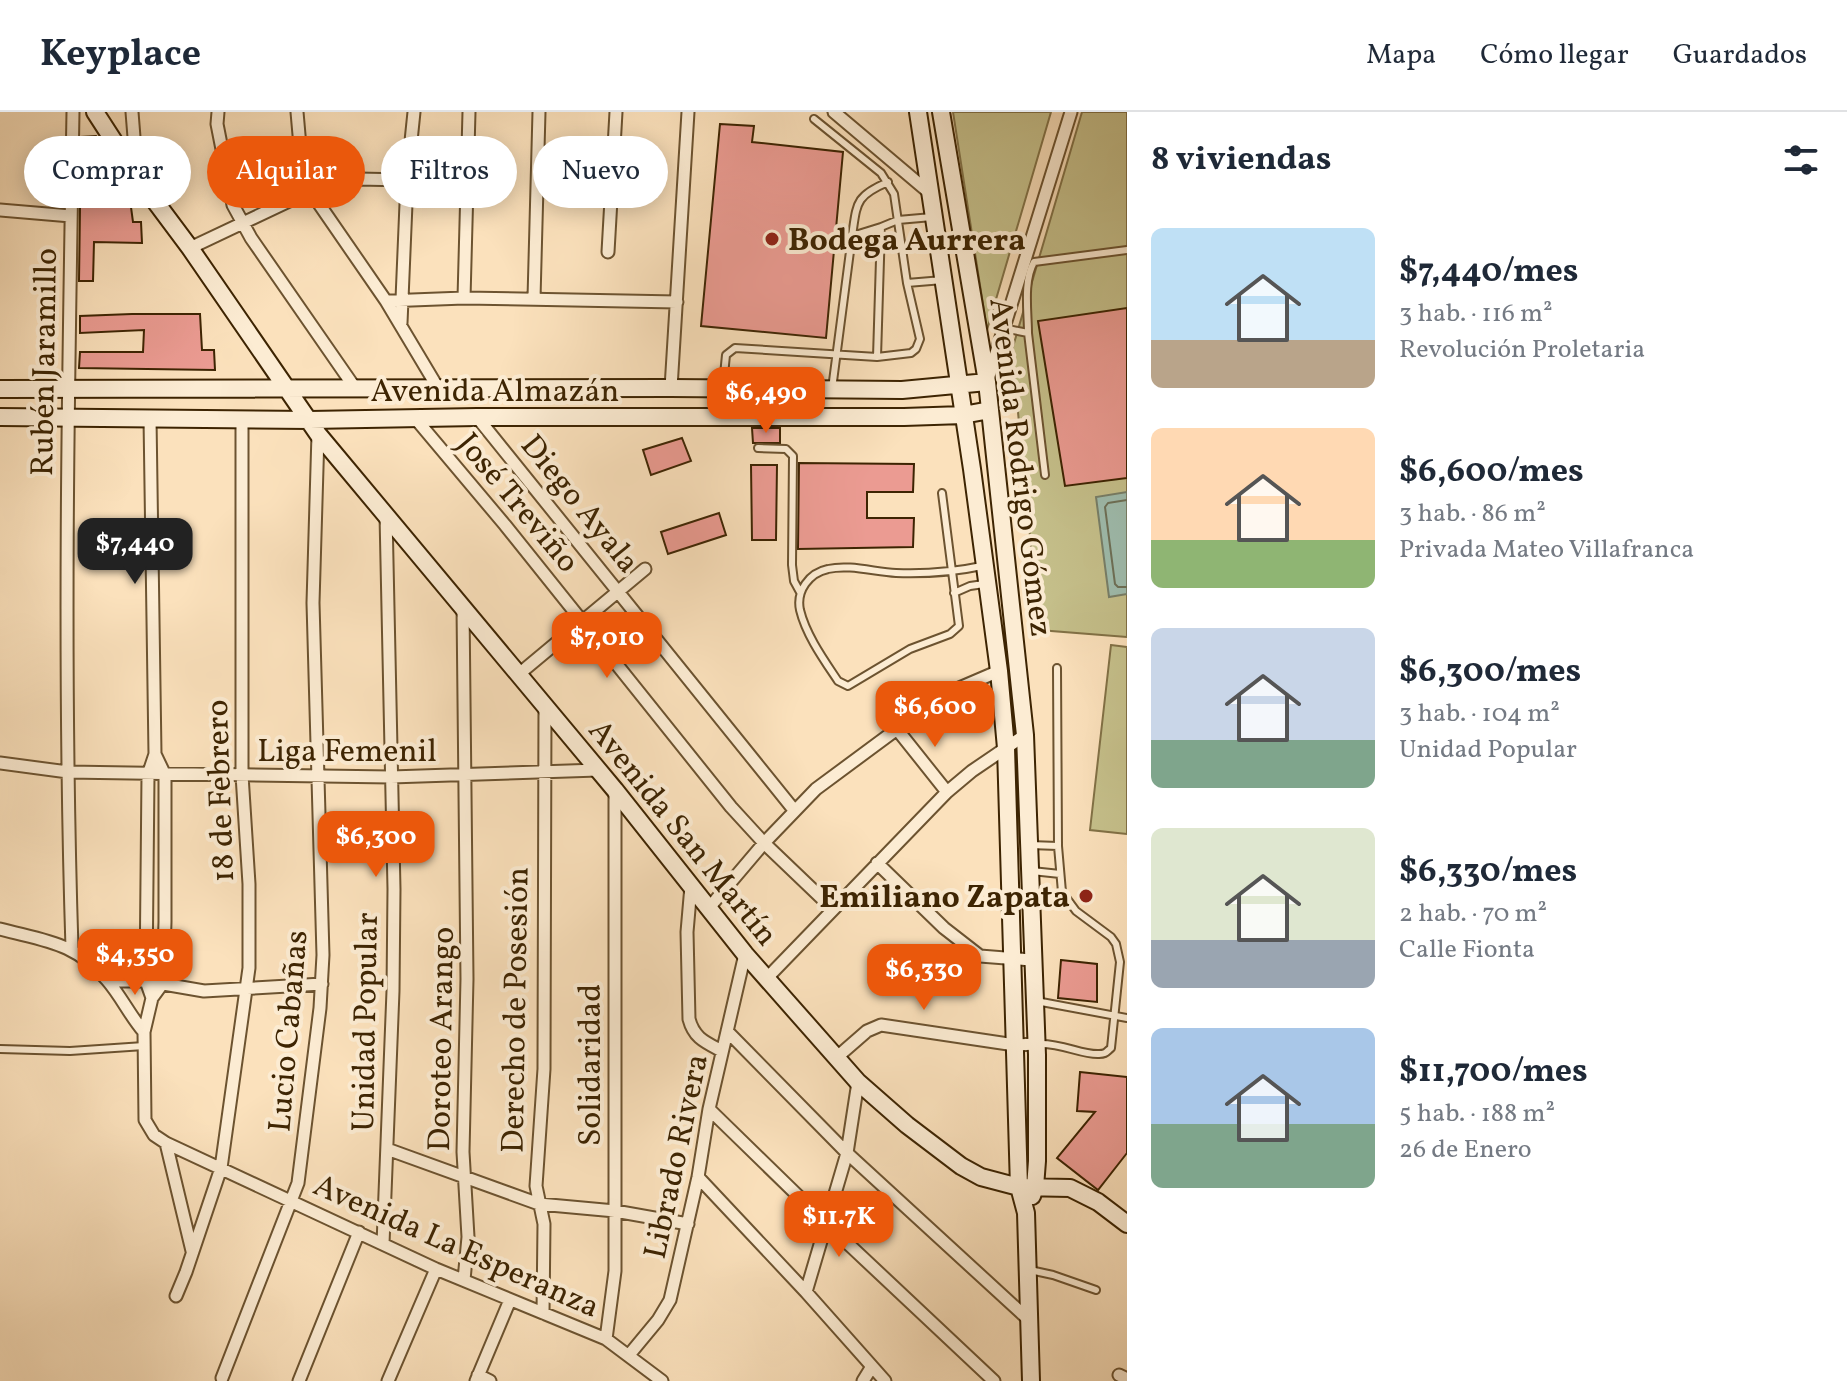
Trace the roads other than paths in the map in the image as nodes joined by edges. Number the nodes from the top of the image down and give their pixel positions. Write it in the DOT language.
graph roads {
  1 [pos="73,112"];
  2 [pos="95,112"];
  3 [pos="132,112"];
  4 [pos="218,112"];
  5 [pos="297,112"];
  6 [pos="414,112"];
  7 [pos="469,112"];
  8 [pos="539,112"];
  9 [pos="616,112"];
  10 [pos="688,112"];
  11 [pos="834,112"];
  12 [pos="918,112"];
  13 [pos="941,112"];
  14 [pos="1071,112"];
  15 [pos="814,119"];
  16 [pos="111,136"];
  17 [pos="134,136"];
  18 [pos="299,136"];
  19 [pos="412,136"];
  20 [pos="888,182"];
  21 [pos="931,194"];
  22 [pos="160,208"];
  23 [pos="276,208"];
  24 [pos="321,208"];
  25 [pos="406,208"];
  26 [pos="0,210"];
  27 [pos="71,216"];
  28 [pos="935,217"];
  29 [pos="898,220"];
  30 [pos="243,223"];
  31 [pos="881,227"];
  32 [pos="852,236"];
  33 [pos="190,248"];
  34 [pos="1127,250"];
  35 [pos="608,252"];
  36 [pos="1029,262"];
  37 [pos="944,279"];
  38 [pos="907,283"];
  39 [pos="464,298"];
  40 [pos="534,298"];
  41 [pos="403,300"];
  42 [pos="386,301"];
  43 [pos="677,302"];
  44 [pos="401,324"];
  45 [pos="1003,328"];
  46 [pos="1028,333"];
  47 [pos="837,355"];
  48 [pos="877,357"];
  49 [pos="987,382"];
  50 [pos="959,387"];
  51 [pos="67,388"];
  52 [pos="355,388"];
  53 [pos="438,388"];
  54 [pos="671,388"];
  55 [pos="0,389"];
  56 [pos="288,389"];
  57 [pos="723,389"];
  58 [pos="832,390"];
  59 [pos="990,410"];
  60 [pos="963,415"];
  61 [pos="0,417"];
  62 [pos="477,417"];
  63 [pos="66,418"];
  64 [pos="150,418"];
  65 [pos="242,418"];
  66 [pos="415,418"];
  67 [pos="314,427"];
  68 [pos="758,448"];
  69 [pos="1045,475"];
  70 [pos="942,493"];
  71 [pos="386,514"];
  72 [pos="985,565"];
  73 [pos="645,569"];
  74 [pos="951,571"];
  75 [pos="988,584"];
  76 [pos="619,591"];
  77 [pos="800,592"];
  78 [pos="954,593"];
  79 [pos="463,607"];
  80 [pos="583,621"];
  81 [pos="1057,668"];
  82 [pos="999,671"];
  83 [pos="519,674"];
  84 [pos="545,706"];
  85 [pos="896,728"];
  86 [pos="1025,735"];
  87 [pos="1006,748"];
  88 [pos="155,754"];
  89 [pos="0,763"];
  90 [pos="598,770"];
  91 [pos="68,772"];
  92 [pos="543,773"];
  93 [pos="319,774"];
  94 [pos="148,775"];
  95 [pos="165,775"];
  96 [pos="242,775"];
  97 [pos="467,776"];
  98 [pos="391,777"];
  99 [pos="615,790"];
  100 [pos="947,792"];
  101 [pos="794,810"];
  102 [pos="764,843"];
  103 [pos="1028,845"];
  104 [pos="1058,846"];
  105 [pos="877,863"];
  106 [pos="1029,871"];
  107 [pos="1060,874"];
  108 [pos="691,886"];
  109 [pos="708,909"];
  110 [pos="833,909"];
  111 [pos="0,929"];
  112 [pos="72,948"];
  113 [pos="745,954"];
  114 [pos="1011,960"];
  115 [pos="1031,960"];
  116 [pos="768,977"];
  117 [pos="109,981"];
  118 [pos="146,981"];
  119 [pos="163,983"];
  120 [pos="322,984"];
  121 [pos="247,988"];
  122 [pos="152,998"];
  123 [pos="1034,1000"];
  124 [pos="1114,1016"];
  125 [pos="1127,1018"];
  126 [pos="727,1031"];
  127 [pos="144,1032"];
  128 [pos="1036,1044"];
  129 [pos="1015,1045"];
  130 [pos="144,1046"];
  131 [pos="0,1049"];
  132 [pos="722,1051"];
  133 [pos="836,1058"];
  134 [pos="858,1082"];
  135 [pos="709,1109"];
  136 [pos="166,1143"];
  137 [pos="387,1149"];
  138 [pos="847,1153"];
  139 [pos="221,1168"];
  140 [pos="464,1177"];
  141 [pos="698,1177"];
  142 [pos="1027,1187"];
  143 [pos="292,1201"];
  144 [pos="539,1204"];
  145 [pos="615,1211"];
  146 [pos="688,1224"];
  147 [pos="827,1224"];
  148 [pos="1127,1224"];
  149 [pos="359,1232"];
  150 [pos="383,1244"];
  151 [pos="192,1251"];
  152 [pos="436,1269"];
  153 [pos="1027,1270"];
  154 [pos="464,1280"];
  155 [pos="1096,1290"];
  156 [pos="806,1292"];
  157 [pos="176,1296"];
  158 [pos="510,1300"];
  159 [pos="543,1313"];
  160 [pos="1029,1320"];
  161 [pos="606,1339"];
  162 [pos="629,1355"];
  163 [pos="871,1368"];
  164 [pos="222,1378"];
  165 [pos="481,1379"];
  166 [pos="299,1381"];
  167 [pos="388,1381"];
  168 [pos="662,1381"];
  169 [pos="863,1381"];
  170 [pos="885,1381"];
  171 [pos="994,1381"];
  172 [pos="1031,1381"];
  1 -- 27 [label="street, Rubén Jaramillo"];
  2 -- 16 [label="street, Avenida San Martín"];
  3 -- 17 [label="street"];
  4 -- 30 [label="street"];
  5 -- 18 [label="street"];
  6 -- 19 [label="street"];
  7 -- 39 [label="street"];
  8 -- 40 [label="street"];
  9 -- 35 [label="street"];
  10 -- 43 [label="street"];
  11 -- 21 [label="street"];
  12 -- 21 [label="street, Avenida Rodrigo Gómez"];
  13 -- 49 [label="street, Avenida Rodrigo Gómez"];
  14 -- 36 [label="street"];
  15 -- 20 [label="lane"];
  20 -- 29 [label="lane"];
  20 -- 32 [label="lane"];
  21 -- 28 [label="street, Avenida Rodrigo Gómez"];
  22 -- 33 [label="street, Avenida San Martín"];
  23 -- 30 [label="street"];
  24 -- 42 [label="street"];
  25 -- 41 [label="street"];
  26 -- 27 [label="street"];
  27 -- 51 [label="street, Rubén Jaramillo"];
  28 -- 29 [label="lane"];
  28 -- 37 [label="street, Avenida Rodrigo Gómez"];
  29 -- 31 [label="lane"];
  29 -- 38 [label="lane"];
  30 -- 33 [label="street"];
  30 -- 52 [label="street"];
  31 -- 32 [label="lane"];
  31 -- 48 [label="lane"];
  32 -- 47 [label="lane"];
  33 -- 56 [label="street, Avenida San Martín"];
  34 -- 36 [label="lane"];
  36 -- 45 [label="street"];
  36 -- 46 [label="lane"];
  37 -- 38 [label="lane"];
  37 -- 50 [label="street, Avenida Rodrigo Gómez"];
  38 -- 48 [label="lane"];
  39 -- 40 [label="street"];
  39 -- 41 [label="street"];
  40 -- 43 [label="street"];
  41 -- 42 [label="street"];
  41 -- 44 [label="street"];
  42 -- 44 [label="street"];
  43 -- 54 [label="street"];
  44 -- 53 [label="street"];
  45 -- 46 [label="lane"];
  45 -- 49 [label="street"];
  46 -- 69 [label="lane"];
  47 -- 48 [label="lane"];
  47 -- 57 [label="lane"];
  47 -- 58 [label="lane"];
  49 -- 50 [label="street, Avenida Almazán"];
  49 -- 59 [label="street, Avenida Rodrigo Gómez"];
  50 -- 58 [label="street, Avenida Almazán"];
  50 -- 60 [label="street, Avenida Rodrigo Gómez"];
  51 -- 55 [label="street, Avenida Almazán"];
  51 -- 56 [label="street, Avenida Almazán"];
  51 -- 63 [label="street, Rubén Jaramillo"];
  52 -- 53 [label="street, Avenida Almazán"];
  52 -- 56 [label="street, Avenida Almazán"];
  53 -- 54 [label="street, Avenida Almazán"];
  54 -- 57 [label="street, Avenida Almazán"];
  56 -- 67 [label="street, Avenida San Martín"];
  57 -- 58 [label="street, Avenida Almazán"];
  59 -- 60 [label="street, Avenida Almazán"];
  59 -- 86 [label="street, Avenida Rodrigo Gómez"];
  60 -- 62 [label="street, Avenida Almazán"];
  60 -- 72 [label="street, Avenida Rodrigo Gómez"];
  61 -- 63 [label="street, Avenida Almazán"];
  62 -- 66 [label="street, Avenida Almazán"];
  62 -- 76 [label="street, Diego Ayala"];
  63 -- 64 [label="street, Avenida Almazán"];
  63 -- 91 [label="street, Rubén Jaramillo"];
  64 -- 65 [label="street, Avenida Almazán"];
  64 -- 88 [label="street"];
  65 -- 67 [label="street, Avenida Almazán"];
  65 -- 96 [label="street, 18 de Febrero"];
  66 -- 67 [label="street, Avenida Almazán"];
  66 -- 80 [label="street, José Treviño"];
  67 -- 71 [label="street, Avenida San Martín"];
  67 -- 93 [label="street, Lucio Cabañas"];
  68 -- 77 [label="lane"];
  70 -- 74 [label="lane"];
  71 -- 79 [label="street, Avenida San Martín"];
  71 -- 98 [label="street, Unidad Popular"];
  72 -- 74 [label="lane"];
  72 -- 75 [label="street, Avenida Rodrigo Gómez"];
  73 -- 76 [label="street"];
  74 -- 77 [label="lane"];
  74 -- 78 [label="lane"];
  75 -- 78 [label="lane"];
  75 -- 82 [label="street, Avenida Rodrigo Gómez"];
  76 -- 80 [label="street"];
  76 -- 101 [label="street, Diego Ayala"];
  77 -- 78 [label="lane"];
  79 -- 83 [label="street, Avenida San Martín"];
  79 -- 97 [label="street, Doroteo Arango"];
  80 -- 83 [label="street"];
  80 -- 102 [label="street, José Treviño"];
  81 -- 104 [label="lane"];
  82 -- 85 [label="street"];
  82 -- 87 [label="street, Avenida Rodrigo Gómez"];
  83 -- 84 [label="street, Avenida San Martín"];
  84 -- 90 [label="street, Avenida San Martín"];
  84 -- 92 [label="street, Derecho de Posesión"];
  85 -- 100 [label="street"];
  85 -- 101 [label="street"];
  86 -- 87 [label="street"];
  86 -- 103 [label="street, Avenida Rodrigo Gómez"];
  87 -- 100 [label="street"];
  87 -- 114 [label="street, Avenida Rodrigo Gómez"];
  88 -- 94 [label="street"];
  88 -- 95 [label="street"];
  89 -- 91 [label="street, Liga Femenil"];
  90 -- 92 [label="street, Liga Femenil"];
  90 -- 99 [label="street, Avenida San Martín"];
  91 -- 94 [label="street, Liga Femenil"];
  91 -- 112 [label="street, Rubén Jaramillo"];
  92 -- 97 [label="street, Liga Femenil"];
  92 -- 144 [label="street, Derecho de Posesión"];
  93 -- 96 [label="street, Liga Femenil"];
  93 -- 98 [label="street, Liga Femenil"];
  93 -- 120 [label="street, Lucio Cabañas"];
  94 -- 95 [label="street, Liga Femenil"];
  94 -- 118 [label="street"];
  95 -- 96 [label="street, Liga Femenil"];
  95 -- 119 [label="street"];
  96 -- 121 [label="street, 18 de Febrero"];
  97 -- 98 [label="street, Liga Femenil"];
  97 -- 140 [label="street, Doroteo Arango"];
  98 -- 137 [label="street, Unidad Popular"];
  99 -- 108 [label="street, Avenida San Martín"];
  99 -- 145 [label="street, Solidaridad"];
  100 -- 105 [label="street"];
  101 -- 102 [label="street"];
  102 -- 109 [label="street"];
  102 -- 110 [label="street, José Treviño"];
  103 -- 104 [label="lane"];
  103 -- 106 [label="street, Avenida Rodrigo Gómez"];
  104 -- 107 [label="lane"];
  105 -- 110 [label="street"];
  105 -- 114 [label="street"];
  106 -- 107 [label="lane"];
  106 -- 115 [label="street, Avenida Rodrigo Gómez"];
  107 -- 124 [label="lane"];
  108 -- 109 [label="street, Avenida San Martín"];
  108 -- 132 [label="street"];
  109 -- 113 [label="street, Avenida San Martín"];
  110 -- 116 [label="street"];
  111 -- 112 [label="street"];
  112 -- 117 [label="street"];
  113 -- 116 [label="street, Avenida San Martín"];
  113 -- 126 [label="street, Librado Rivera"];
  114 -- 115 [label="street"];
  114 -- 129 [label="street, Avenida Rodrigo Gómez"];
  115 -- 123 [label="street, Avenida Rodrigo Gómez"];
  116 -- 133 [label="street, Avenida San Martín"];
  117 -- 118 [label="street"];
  117 -- 127 [label="street"];
  118 -- 119 [label="street"];
  118 -- 122 [label="street"];
  119 -- 121 [label="street"];
  119 -- 122 [label="street"];
  120 -- 121 [label="street"];
  120 -- 143 [label="street, Lucio Cabañas"];
  121 -- 139 [label="street, 18 de Febrero"];
  122 -- 127 [label="street"];
  123 -- 124 [label="lane"];
  123 -- 128 [label="street, Avenida Rodrigo Gómez"];
  124 -- 125 [label="lane"];
  124 -- 128 [label="lane"];
  126 -- 132 [label="street, Librado Rivera"];
  126 -- 138 [label="street"];
  127 -- 130 [label="street"];
  128 -- 129 [label="street"];
  128 -- 142 [label="street, Avenida Rodrigo Gómez"];
  129 -- 133 [label="street"];
  129 -- 142 [label="street, Avenida Rodrigo Gómez"];
  130 -- 131 [label="lane"];
  130 -- 136 [label="street, Avenida La Esperanza"];
  132 -- 135 [label="street, Librado Rivera"];
  133 -- 134 [label="street, Avenida San Martín"];
  134 -- 138 [label="street"];
  134 -- 142 [label="street, Avenida San Martín"];
  135 -- 141 [label="street, Librado Rivera"];
  135 -- 147 [label="street"];
  136 -- 139 [label="street, Avenida La Esperanza"];
  136 -- 151 [label="street"];
  137 -- 140 [label="street"];
  137 -- 150 [label="street, Unidad Popular"];
  138 -- 147 [label="street"];
  138 -- 160 [label="street"];
  139 -- 143 [label="street, Avenida La Esperanza"];
  139 -- 151 [label="street, 18 de Febrero"];
  140 -- 144 [label="street"];
  140 -- 154 [label="street, Doroteo Arango"];
  141 -- 146 [label="street, Librado Rivera"];
  141 -- 156 [label="street"];
  142 -- 148 [label="street, Avenida San Martín"];
  142 -- 153 [label="street, Avenida Rodrigo Gómez"];
  143 -- 149 [label="street, Avenida La Esperanza"];
  143 -- 164 [label="street, Lucio Cabañas"];
  144 -- 145 [label="street"];
  144 -- 159 [label="street, Derecho de Posesión"];
  145 -- 146 [label="street"];
  145 -- 161 [label="street, Solidaridad"];
  146 -- 162 [label="street, Librado Rivera"];
  147 -- 156 [label="street"];
  147 -- 171 [label="street"];
  149 -- 150 [label="street, Avenida La Esperanza"];
  149 -- 166 [label="street"];
  150 -- 152 [label="street, Avenida La Esperanza"];
  151 -- 157 [label="street, 18 de Febrero"];
  152 -- 154 [label="street, Avenida La Esperanza"];
  152 -- 167 [label="street"];
  153 -- 155 [label="lane"];
  153 -- 160 [label="street, Avenida Rodrigo Gómez"];
  154 -- 158 [label="street, Avenida La Esperanza"];
  156 -- 163 [label="street"];
  158 -- 159 [label="street, Avenida La Esperanza"];
  158 -- 165 [label="street"];
  159 -- 161 [label="street, Avenida La Esperanza"];
  160 -- 172 [label="street, Avenida Rodrigo Gómez"];
  161 -- 162 [label="street, Avenida La Esperanza"];
  162 -- 168 [label="street, Avenida La Esperanza"];
  163 -- 169 [label="street"];
  163 -- 170 [label="street"];
}
